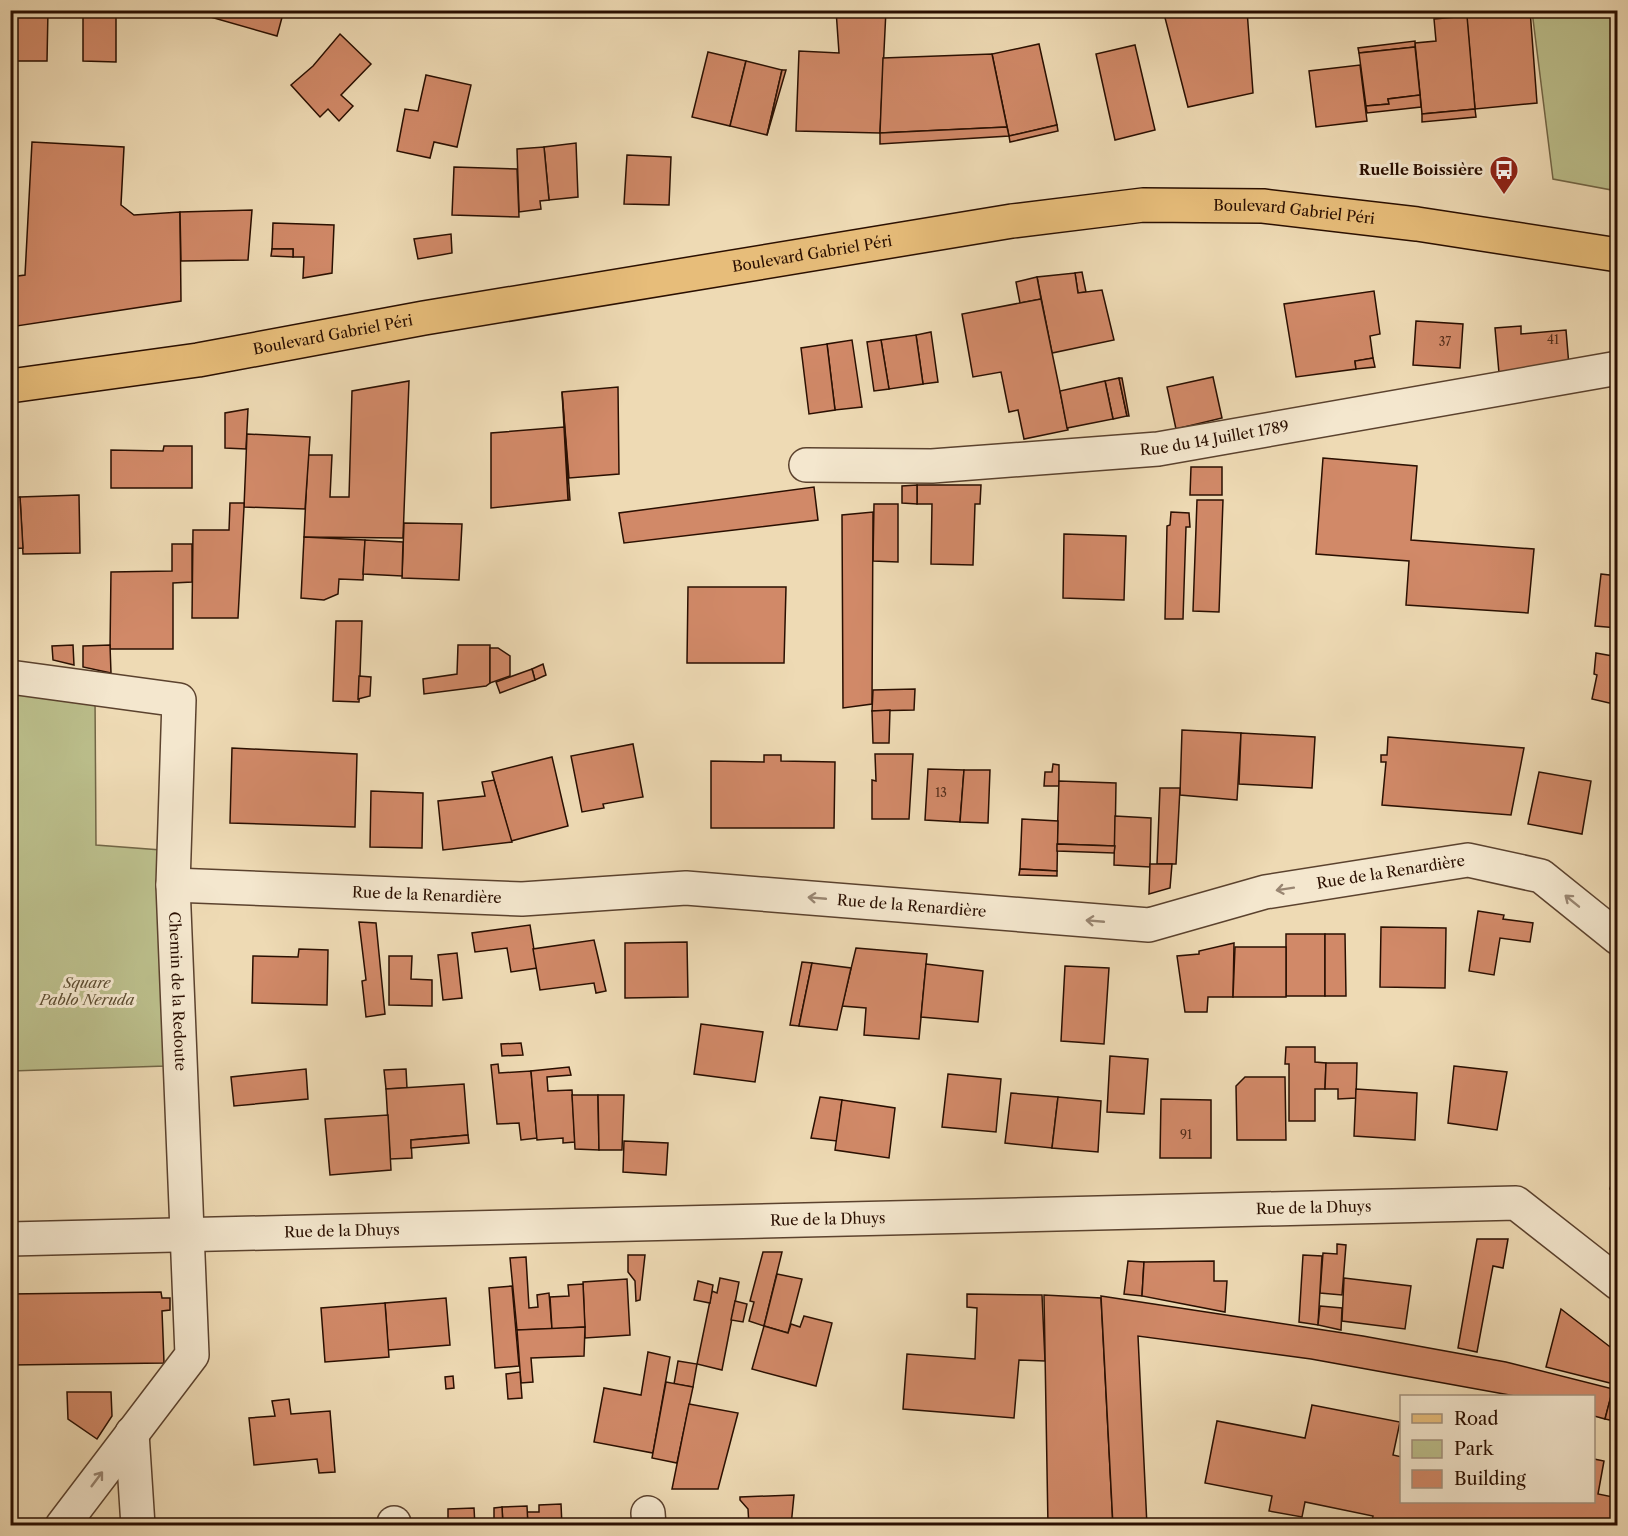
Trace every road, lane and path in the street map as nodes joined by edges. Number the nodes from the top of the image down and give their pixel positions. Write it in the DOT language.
graph roads {
  1 [pos="1617,255"];
  2 [pos="1617,368"];
  3 [pos="10,386"];
  4 [pos="807,465"];
  5 [pos="10,677"];
  6 [pos="173,885"];
  7 [pos="1617,938"];
  8 [pos="188,1234"];
  9 [pos="10,1239"];
  10 [pos="1617,1283"];
  11 [pos="132,1433"];
  12 [pos="62,1526"];
  13 [pos="138,1526"];
  1 -- 3 [label="main road, Boulevard Gabriel Péri"];
  2 -- 4 [label="street, Rue du 14 Juillet 1789"];
  5 -- 6 [label="street, Chemin de la Redoute"];
  7 -- 6 [label="street, Rue de la Renardière, one-way"];
  6 -- 8 [label="street, Chemin de la Redoute"];
  8 -- 9 [label="street, Rue de la Dhuys"];
  8 -- 10 [label="street, Rue de la Dhuys"];
  8 -- 11 [label="street, Chemin de la Redoute"];
  12 -- 11 [label="street, Chemin de la Redoute, one-way"];
  11 -- 13 [label="street"];
}
